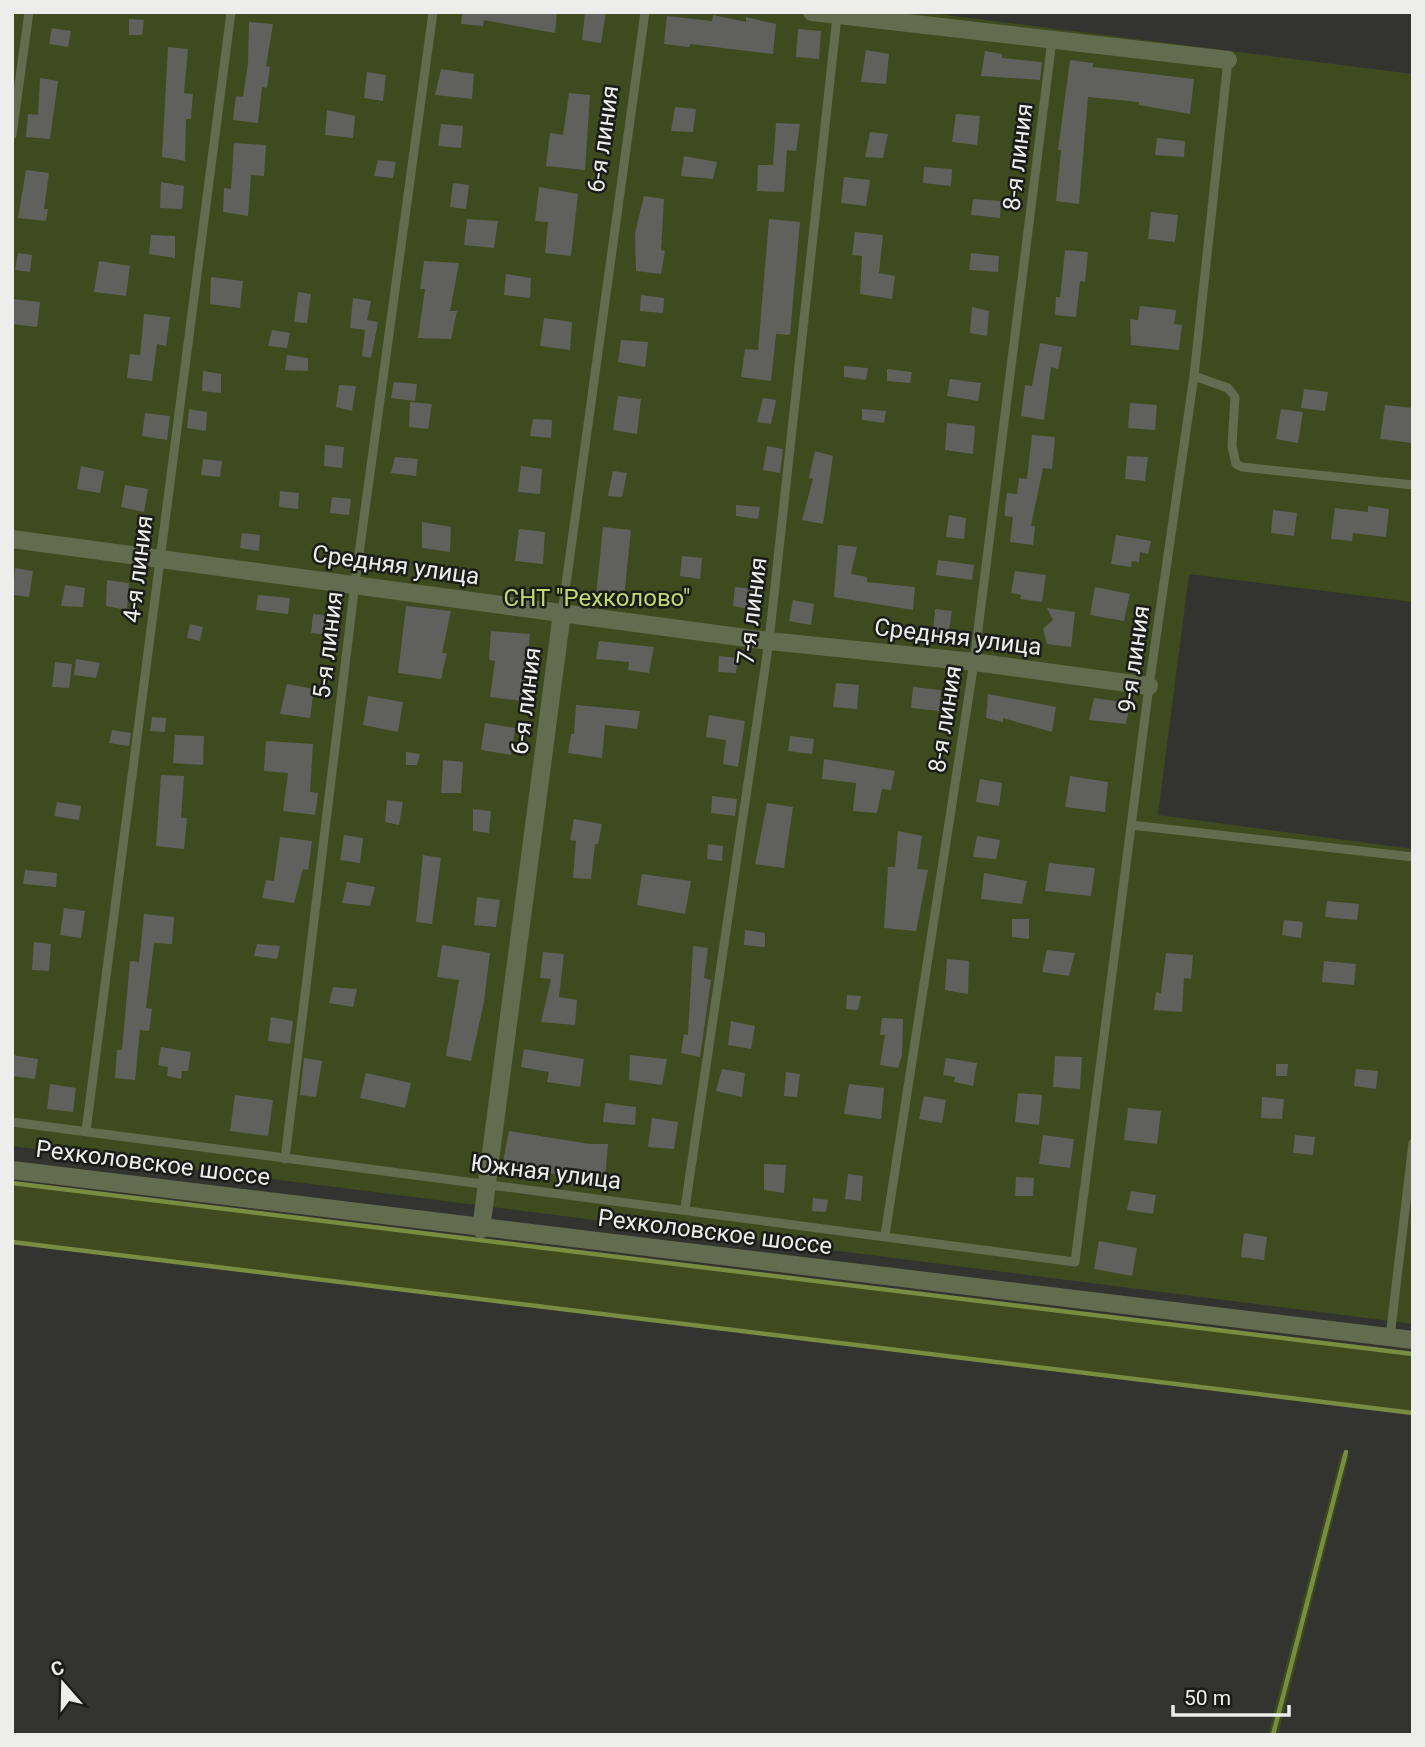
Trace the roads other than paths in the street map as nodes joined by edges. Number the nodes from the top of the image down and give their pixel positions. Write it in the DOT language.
graph roads {
  1 [pos="29,12"];
  2 [pos="231,12"];
  3 [pos="433,12"];
  4 [pos="645,12"];
  5 [pos="812,12"];
  6 [pos="837,16"];
  7 [pos="1052,40"];
  8 [pos="1228,60"];
  9 [pos="12,135"];
  10 [pos="1194,376"];
  11 [pos="1413,485"];
  12 [pos="12,539"];
  13 [pos="158,560"];
  14 [pos="355,583"];
  15 [pos="562,613"];
  16 [pos="769,640"];
  17 [pos="974,662"];
  18 [pos="1149,686"];
  19 [pos="1131,825"];
  20 [pos="1413,857"];
  21 [pos="12,1122"];
  22 [pos="86,1131"];
  23 [pos="1413,1143"];
  24 [pos="285,1159"];
  25 [pos="12,1170"];
  26 [pos="488,1184"];
  27 [pos="685,1208"];
  28 [pos="481,1229"];
  29 [pos="885,1235"];
  30 [pos="1075,1262"];
  31 [pos="1390,1337"];
  32 [pos="1413,1340"];
  1 -- 9 [label="lane"];
  2 -- 13 [label="lane, 4-я линия"];
  3 -- 14 [label="lane, 5-я линия"];
  4 -- 15 [label="lane, 6-я линия"];
  5 -- 6 [label="street"];
  6 -- 7 [label="street"];
  6 -- 16 [label="lane, 7-я линия"];
  7 -- 8 [label="street"];
  7 -- 17 [label="lane, 8-я линия"];
  8 -- 10 [label="lane, 9-я линия"];
  10 -- 11 [label="lane"];
  10 -- 18 [label="lane, 9-я линия"];
  12 -- 13 [label="street, Средняя улица"];
  13 -- 14 [label="street, Средняя улица"];
  13 -- 22 [label="lane, 4-я линия"];
  14 -- 15 [label="street, Средняя улица"];
  14 -- 24 [label="lane, 5-я линия"];
  15 -- 16 [label="street, Средняя улица"];
  15 -- 26 [label="street, 6-я линия"];
  16 -- 17 [label="street, Средняя улица"];
  16 -- 27 [label="lane, 7-я линия"];
  17 -- 18 [label="street, Средняя улица"];
  17 -- 29 [label="lane, 8-я линия"];
  18 -- 19 [label="lane, 9-я линия"];
  19 -- 20 [label="lane"];
  19 -- 30 [label="lane, 9-я линия"];
  21 -- 22 [label="lane, Южная улица"];
  22 -- 24 [label="lane, Южная улица"];
  23 -- 31 [label="lane"];
  24 -- 26 [label="lane, Южная улица"];
  25 -- 28 [label="street, Рехколовское шоссе"];
  26 -- 27 [label="lane, Южная улица"];
  26 -- 28 [label="street, 6-я линия"];
  27 -- 29 [label="lane, Южная улица"];
  28 -- 31 [label="street, Рехколовское шоссе"];
  29 -- 30 [label="lane, Южная улица"];
  31 -- 32 [label="street, Рехколовское шоссе"];
}
